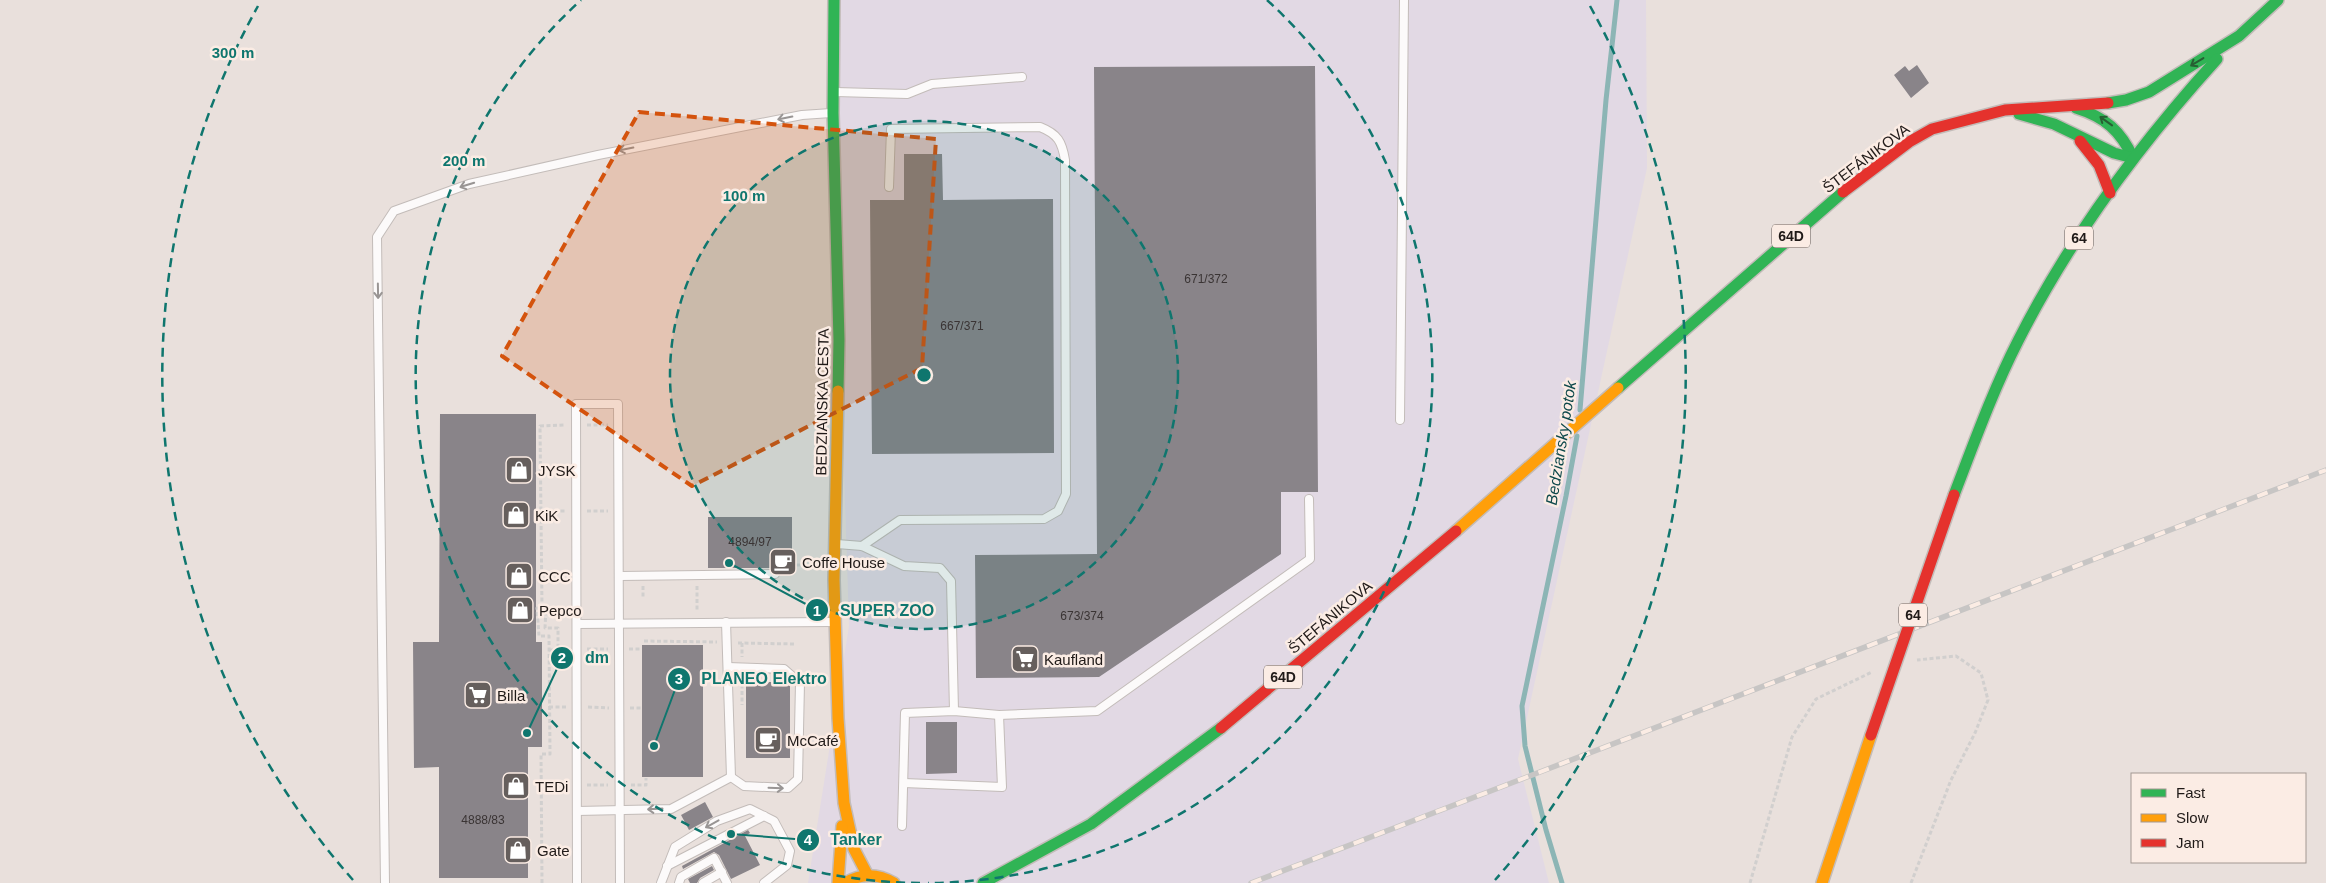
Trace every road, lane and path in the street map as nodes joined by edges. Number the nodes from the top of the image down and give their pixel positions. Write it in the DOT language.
graph roads {
  1 [pos="834,0"];
  2 [pos="1404,0"];
  3 [pos="2278,0"];
  4 [pos="2239,36"];
  5 [pos="1022,77"];
  6 [pos="834,92"];
  7 [pos="2062,105"];
  8 [pos="2005,110"];
  9 [pos="834,113"];
  10 [pos="2066,129"];
  11 [pos="2133,158"];
  12 [pos="889,186"];
  13 [pos="2110,193"];
  14 [pos="1400,420"];
  15 [pos="540,426"];
  16 [pos="1309,499"];
  17 [pos="835,544"];
  18 [pos="862,546"];
  19 [pos="790,565"];
  20 [pos="800,565"];
  21 [pos="774,574"];
  22 [pos="620,576"];
  23 [pos="542,608"];
  24 [pos="726,622"];
  25 [pos="835,622"];
  26 [pos="620,623"];
  27 [pos="577,624"];
  28 [pos="620,649"];
  29 [pos="641,649"];
  30 [pos="549,650"];
  31 [pos="558,650"];
  32 [pos="576,650"];
  33 [pos="728,667"];
  34 [pos="550,707"];
  35 [pos="577,707"];
  36 [pos="621,708"];
  37 [pos="642,708"];
  38 [pos="954,711"];
  39 [pos="999,715"];
  40 [pos="731,777"];
  41 [pos="646,778"];
  42 [pos="904,783"];
  43 [pos="542,784"];
  44 [pos="568,784"];
  45 [pos="584,785"];
  46 [pos="612,785"];
  47 [pos="628,785"];
  48 [pos="844,803"];
  49 [pos="577,811"];
  50 [pos="620,811"];
  51 [pos="764,816"];
  52 [pos="902,826"];
  53 [pos="667,866"];
  54 [pos="722,872"];
  55 [pos="867,874"];
  56 [pos="986,881"];
  57 [pos="385,883"];
  58 [pos="542,883"];
  59 [pos="577,883"];
  60 [pos="620,883"];
  61 [pos="661,883"];
  62 [pos="679,883"];
  63 [pos="703,883"];
  64 [pos="728,883"];
  65 [pos="764,883"];
  66 [pos="838,883"];
  67 [pos="845,883"];
  68 [pos="894,883"];
  69 [pos="969,883"];
  70 [pos="1822,883"];
  1 -- 6 [label="main road, BEDZIANSKA CESTA"];
  2 -- 14 [label="lane"];
  3 -- 4 [label="main road, ŠTEFÁNIKOVA / 64"];
  4 -- 7 [label="main road, ŠTEFÁNIKOVA / 64D, one-way"];
  4 -- 11 [label="main road, 64"];
  5 -- 6 [label="lane"];
  6 -- 9 [label="main road, BEDZIANSKA CESTA"];
  7 -- 8 [label="main road, ŠTEFÁNIKOVA / 64D"];
  11 -- 7 [label="main road, 64D, one-way"];
  8 -- 10 [label="main road"];
  8 -- 56 [label="main road, ŠTEFÁNIKOVA / 64D"];
  9 -- 17 [label="main road, BEDZIANSKA CESTA"];
  9 -- 57 [label="lane, one-way"];
  10 -- 11 [label="main road"];
  10 -- 13 [label="main road"];
  11 -- 13 [label="main road, 64"];
  12 -- 18 [label="lane"];
  13 -- 70 [label="main road, 64, bridge"];
  15 -- 23 [label="path"];
  16 -- 39 [label="lane"];
  17 -- 18 [label="lane"];
  17 -- 25 [label="main road, BEDZIANSKA CESTA"];
  18 -- 38 [label="lane"];
  19 -- 20 [label="path"];
  21 -- 22 [label="lane"];
  22 -- 26 [label="lane"];
  22 -- 27 [label="lane"];
  23 -- 30 [label="path"];
  23 -- 31 [label="path"];
  24 -- 25 [label="lane"];
  24 -- 26 [label="lane"];
  24 -- 33 [label="lane"];
  25 -- 48 [label="main road, BEDZIANSKA CESTA"];
  26 -- 27 [label="lane"];
  26 -- 28 [label="lane"];
  27 -- 32 [label="lane"];
  28 -- 29 [label="path"];
  28 -- 32 [label="path"];
  28 -- 36 [label="lane"];
  30 -- 31 [label="path"];
  30 -- 34 [label="path"];
  31 -- 32 [label="path"];
  32 -- 35 [label="lane"];
  33 -- 40 [label="lane"];
  40 -- 33 [label="lane, one-way"];
  34 -- 35 [label="path"];
  34 -- 43 [label="path"];
  35 -- 36 [label="path"];
  35 -- 49 [label="lane"];
  36 -- 37 [label="path"];
  36 -- 50 [label="lane"];
  38 -- 39 [label="lane"];
  38 -- 42 [label="lane"];
  39 -- 42 [label="lane"];
  40 -- 50 [label="lane, one-way"];
  41 -- 47 [label="path"];
  42 -- 52 [label="lane"];
  43 -- 44 [label="path"];
  43 -- 58 [label="path"];
  45 -- 46 [label="path"];
  48 -- 55 [label="main road, BEDZIANSKA CESTA"];
  48 -- 66 [label="main road, BEDZIANSKA CESTA"];
  49 -- 50 [label="lane"];
  49 -- 59 [label="lane"];
  50 -- 60 [label="lane"];
  51 -- 53 [label="lane"];
  51 -- 53 [label="lane, one-way"];
  51 -- 65 [label="lane"];
  53 -- 61 [label="lane"];
  54 -- 62 [label="lane"];
  54 -- 63 [label="lane"];
  54 -- 64 [label="lane"];
  55 -- 67 [label="main road"];
  55 -- 68 [label="main road"];
  56 -- 69 [label="main road, 64D"];
}
